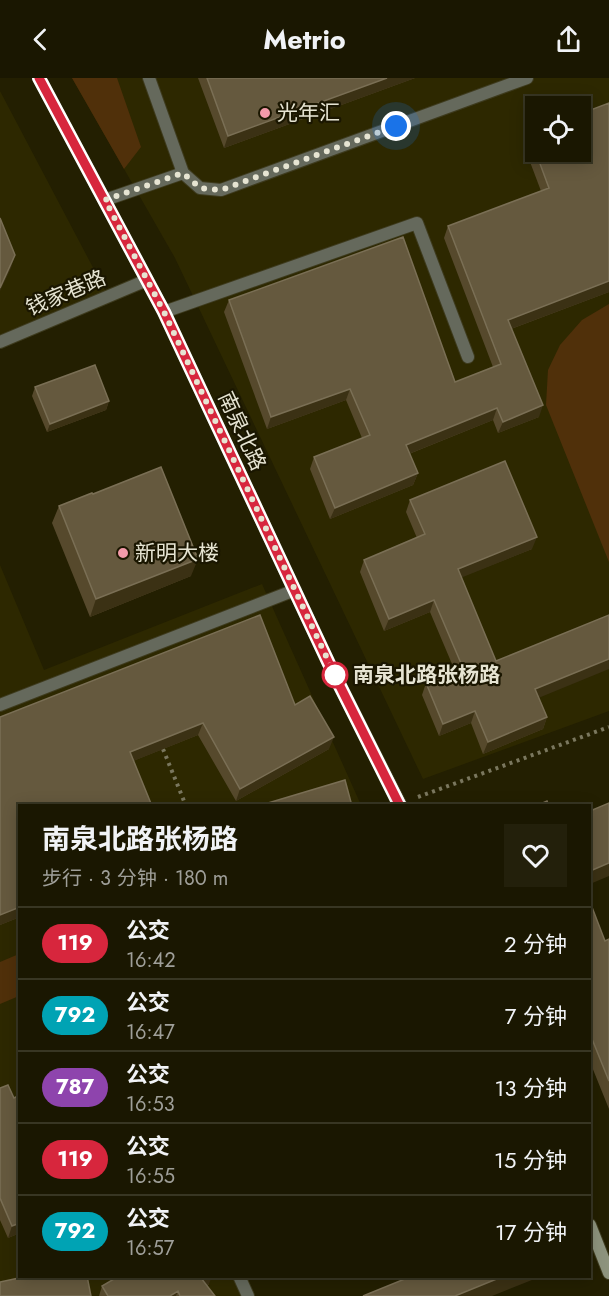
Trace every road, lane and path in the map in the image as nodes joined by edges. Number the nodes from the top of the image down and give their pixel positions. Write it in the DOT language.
graph roads {
  1 [pos="39,78"];
  2 [pos="148,78"];
  3 [pos="527,78"];
  4 [pos="183,173"];
  5 [pos="105,200"];
  6 [pos="147,280"];
  7 [pos="164,312"];
  8 [pos="0,342"];
  9 [pos="468,357"];
  10 [pos="295,590"];
  11 [pos="0,705"];
  12 [pos="609,727"];
  13 [pos="163,749"];
  14 [pos="185,804"];
  15 [pos="400,804"];
  16 [pos="403,804"];
  17 [pos="591,1228"];
  18 [pos="609,1272"];
  19 [pos="240,1278"];
  20 [pos="248,1296"];
  1 -- 5 [label="street, 南泉北路"];
  2 -- 4 [label="street"];
  3 -- 4 [label="street"];
  4 -- 5 [label="street"];
  5 -- 6 [label="street, 南泉北路"];
  6 -- 7 [label="street, 南泉北路"];
  6 -- 8 [label="street, 钱家巷路"];
  7 -- 9 [label="street"];
  7 -- 10 [label="street, 南泉北路"];
  10 -- 11 [label="street"];
  10 -- 15 [label="street, 南泉北路"];
  12 -- 16 [label="path"];
  13 -- 14 [label="path"];
  17 -- 18 [label="street"];
  19 -- 20 [label="street"];
}
